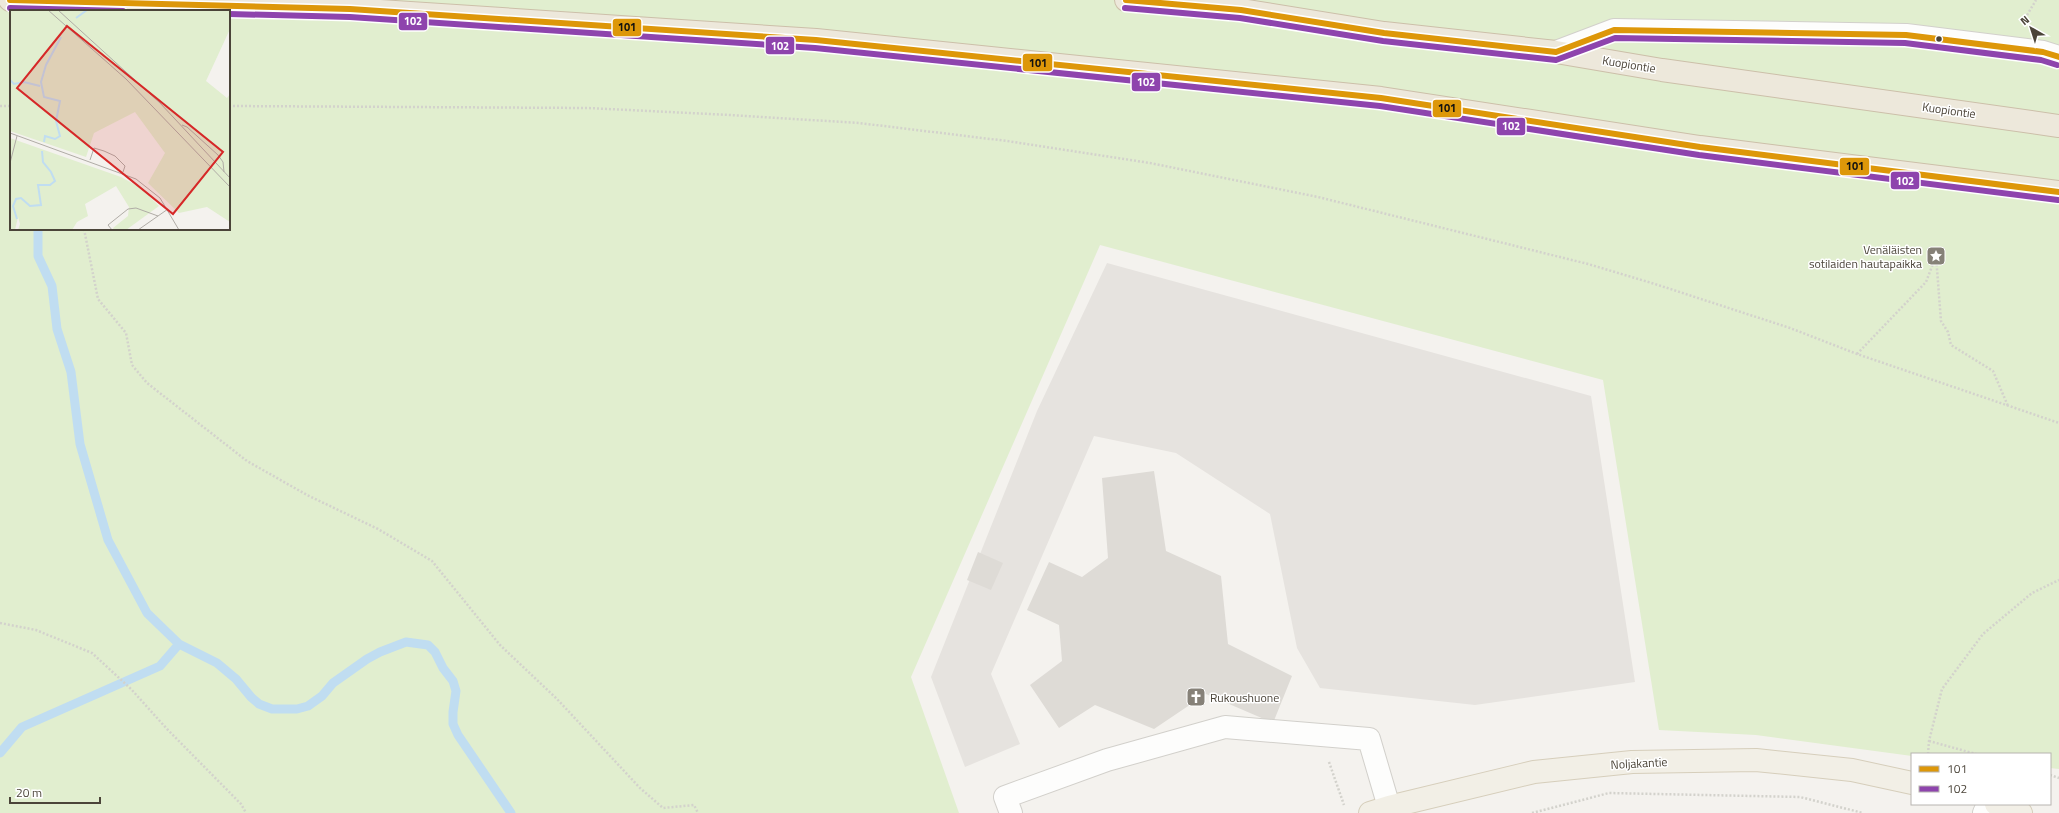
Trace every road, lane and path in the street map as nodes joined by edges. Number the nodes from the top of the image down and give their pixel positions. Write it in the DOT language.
graph roads {
  1 [pos="10,0"];
  2 [pos="1126,0"];
  3 [pos="1556,52"];
  4 [pos="2059,57"];
  5 [pos="230,106"];
  6 [pos="2059,126"];
  7 [pos="2059,192"];
  8 [pos="84,230"];
  9 [pos="1857,354"];
  10 [pos="2008,406"];
  11 [pos="2059,423"];
  12 [pos="2059,580"];
  13 [pos="0,623"];
  14 [pos="1929,741"];
  15 [pos="1928,753"];
  16 [pos="1972,753"];
  17 [pos="1328,759"];
  18 [pos="1911,783"];
  19 [pos="1999,805"];
  20 [pos="1344,806"];
  21 [pos="1379,810"];
  22 [pos="246,813"];
  23 [pos="698,813"];
  24 [pos="1011,813"];
  25 [pos="1532,813"];
  26 [pos="1863,813"];
  27 [pos="2021,813"];
  1 -- 7 [label="highway"];
  2 -- 3 [label="highway, Kuopiontie"];
  3 -- 4 [label="lane"];
  3 -- 6 [label="highway, Kuopiontie"];
  5 -- 9 [label="path"];
  8 -- 23 [label="path"];
  9 -- 10 [label="path"];
  9 -- 10 [label="path"];
  10 -- 11 [label="path"];
  12 -- 14 [label="path"];
  13 -- 22 [label="path"];
  14 -- 15 [label="path"];
  14 -- 16 [label="path"];
  17 -- 20 [label="path"];
  18 -- 21 [label="main road, Noljakantie"];
  19 -- 27 [label="main road"];
  21 -- 24 [label="lane"];
  25 -- 26 [label="path"];
}
